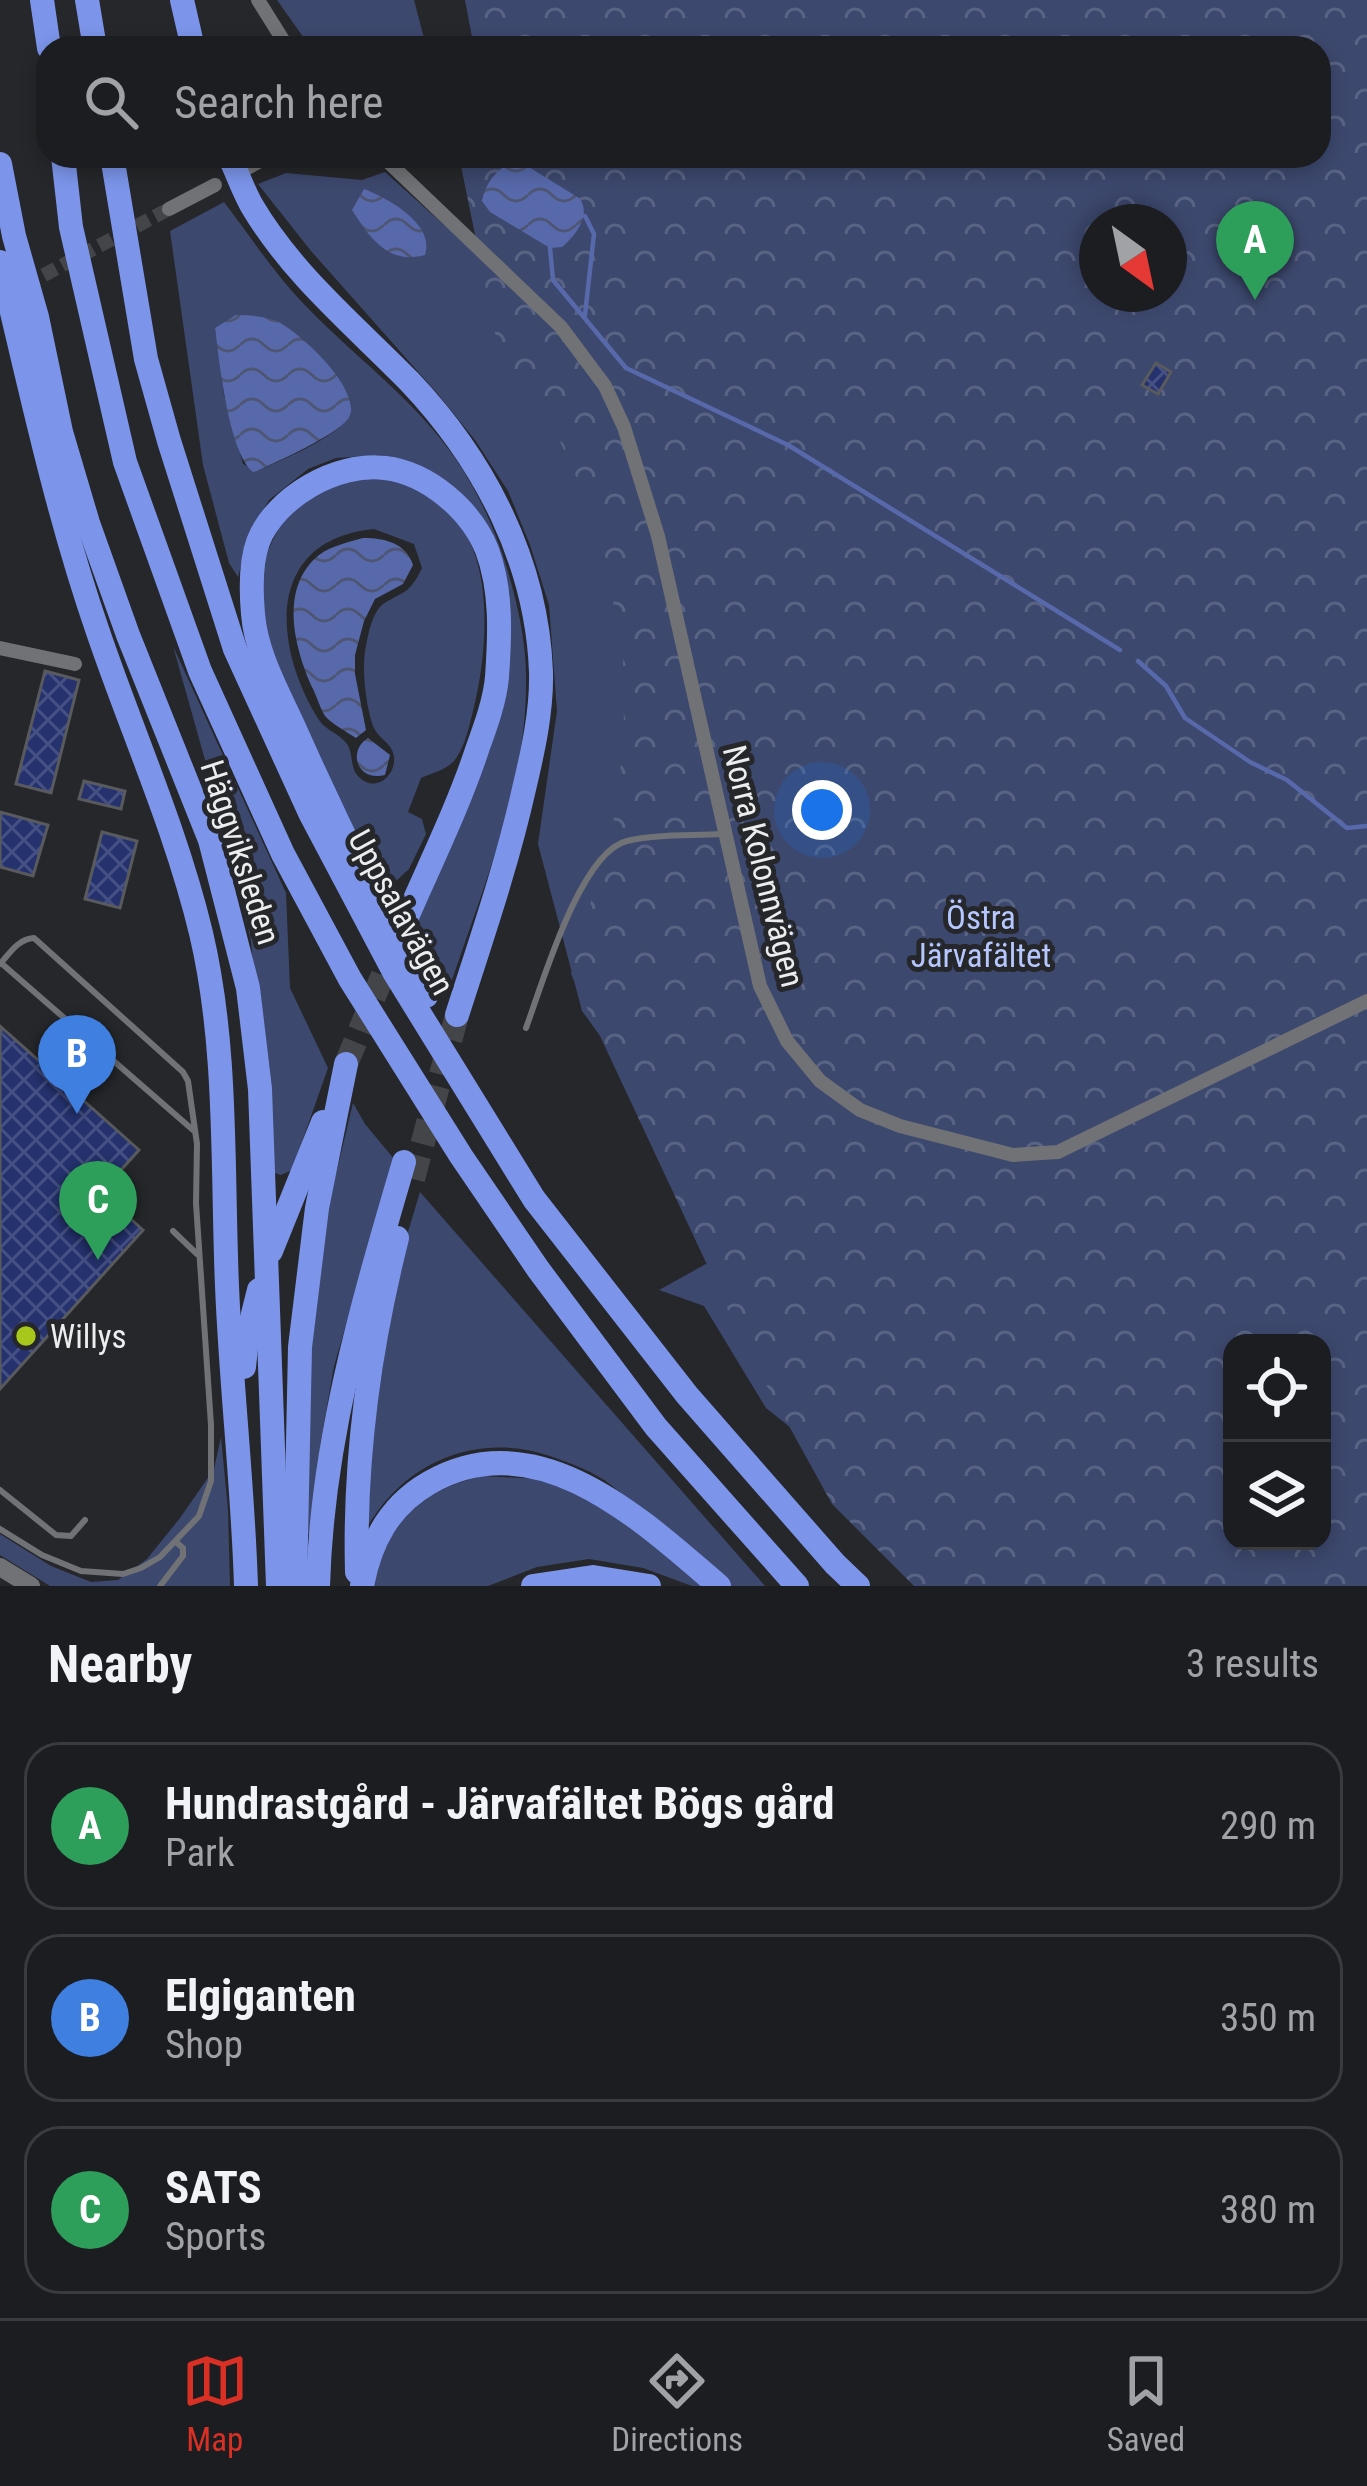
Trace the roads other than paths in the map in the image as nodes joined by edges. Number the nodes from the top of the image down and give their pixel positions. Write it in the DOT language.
graph roads {
  1 [pos="42,0"];
  2 [pos="87,0"];
  3 [pos="182,0"];
  4 [pos="259,0"];
  5 [pos="48,36"];
  6 [pos="92,36"];
  7 [pos="190,36"];
  8 [pos="280,36"];
  9 [pos="0,164"];
  10 [pos="64,168"];
  11 [pos="114,168"];
  12 [pos="241,168"];
  13 [pos="395,168"];
  14 [pos="214,185"];
  15 [pos="169,209"];
  16 [pos="0,262"];
  17 [pos="0,648"];
  18 [pos="75,664"];
  19 [pos="726,833"];
  20 [pos="404,924"];
  21 [pos="0,963"];
  22 [pos="1367,1001"];
  23 [pos="457,1015"];
  24 [pos="526,1028"];
  25 [pos="196,1133"];
  26 [pos="534,1199"];
  27 [pos="172,1231"];
  28 [pos="200,1257"];
  29 [pos="236,1436"];
  30 [pos="0,1490"];
  31 [pos="85,1520"];
  32 [pos="0,1529"];
  33 [pos="176,1542"];
  34 [pos="0,1568"];
  35 [pos="31,1586"];
  36 [pos="160,1586"];
  37 [pos="242,1586"];
  38 [pos="278,1586"];
  39 [pos="295,1586"];
  40 [pos="318,1586"];
  41 [pos="360,1586"];
  42 [pos="533,1586"];
  43 [pos="649,1586"];
  44 [pos="718,1586"];
  45 [pos="797,1586"];
  46 [pos="858,1586"];
  1 -- 5 [label="highway"];
  2 -- 6 [label="highway"];
  3 -- 7 [label="highway"];
  4 -- 8 [label="street"];
  9 -- 38 [label="highway, Häggviksleden"];
  10 -- 45 [label="highway"];
  11 -- 26 [label="highway, Uppsalavägen"];
  12 -- 23 [label="highway"];
  13 -- 19 [label="street, Norra Kolonnvägen"];
  14 -- 15 [label="street"];
  16 -- 29 [label="highway"];
  17 -- 18 [label="street"];
  19 -- 22 [label="street, Norra Kolonnvägen"];
  19 -- 24 [label="lane"];
  20 -- 26 [label="highway"];
  21 -- 25 [label="lane"];
  21 -- 25 [label="lane"];
  25 -- 28 [label="lane"];
  26 -- 46 [label="highway, Uppsalavägen"];
  27 -- 28 [label="lane"];
  28 -- 33 [label="lane"];
  29 -- 37 [label="highway"];
  29 -- 39 [label="highway"];
  30 -- 31 [label="lane"];
  32 -- 33 [label="lane"];
  33 -- 36 [label="lane"];
  34 -- 35 [label="street"];
  40 -- 41 [label="highway"];
  41 -- 44 [label="highway"];
  42 -- 43 [label="highway"];
}
